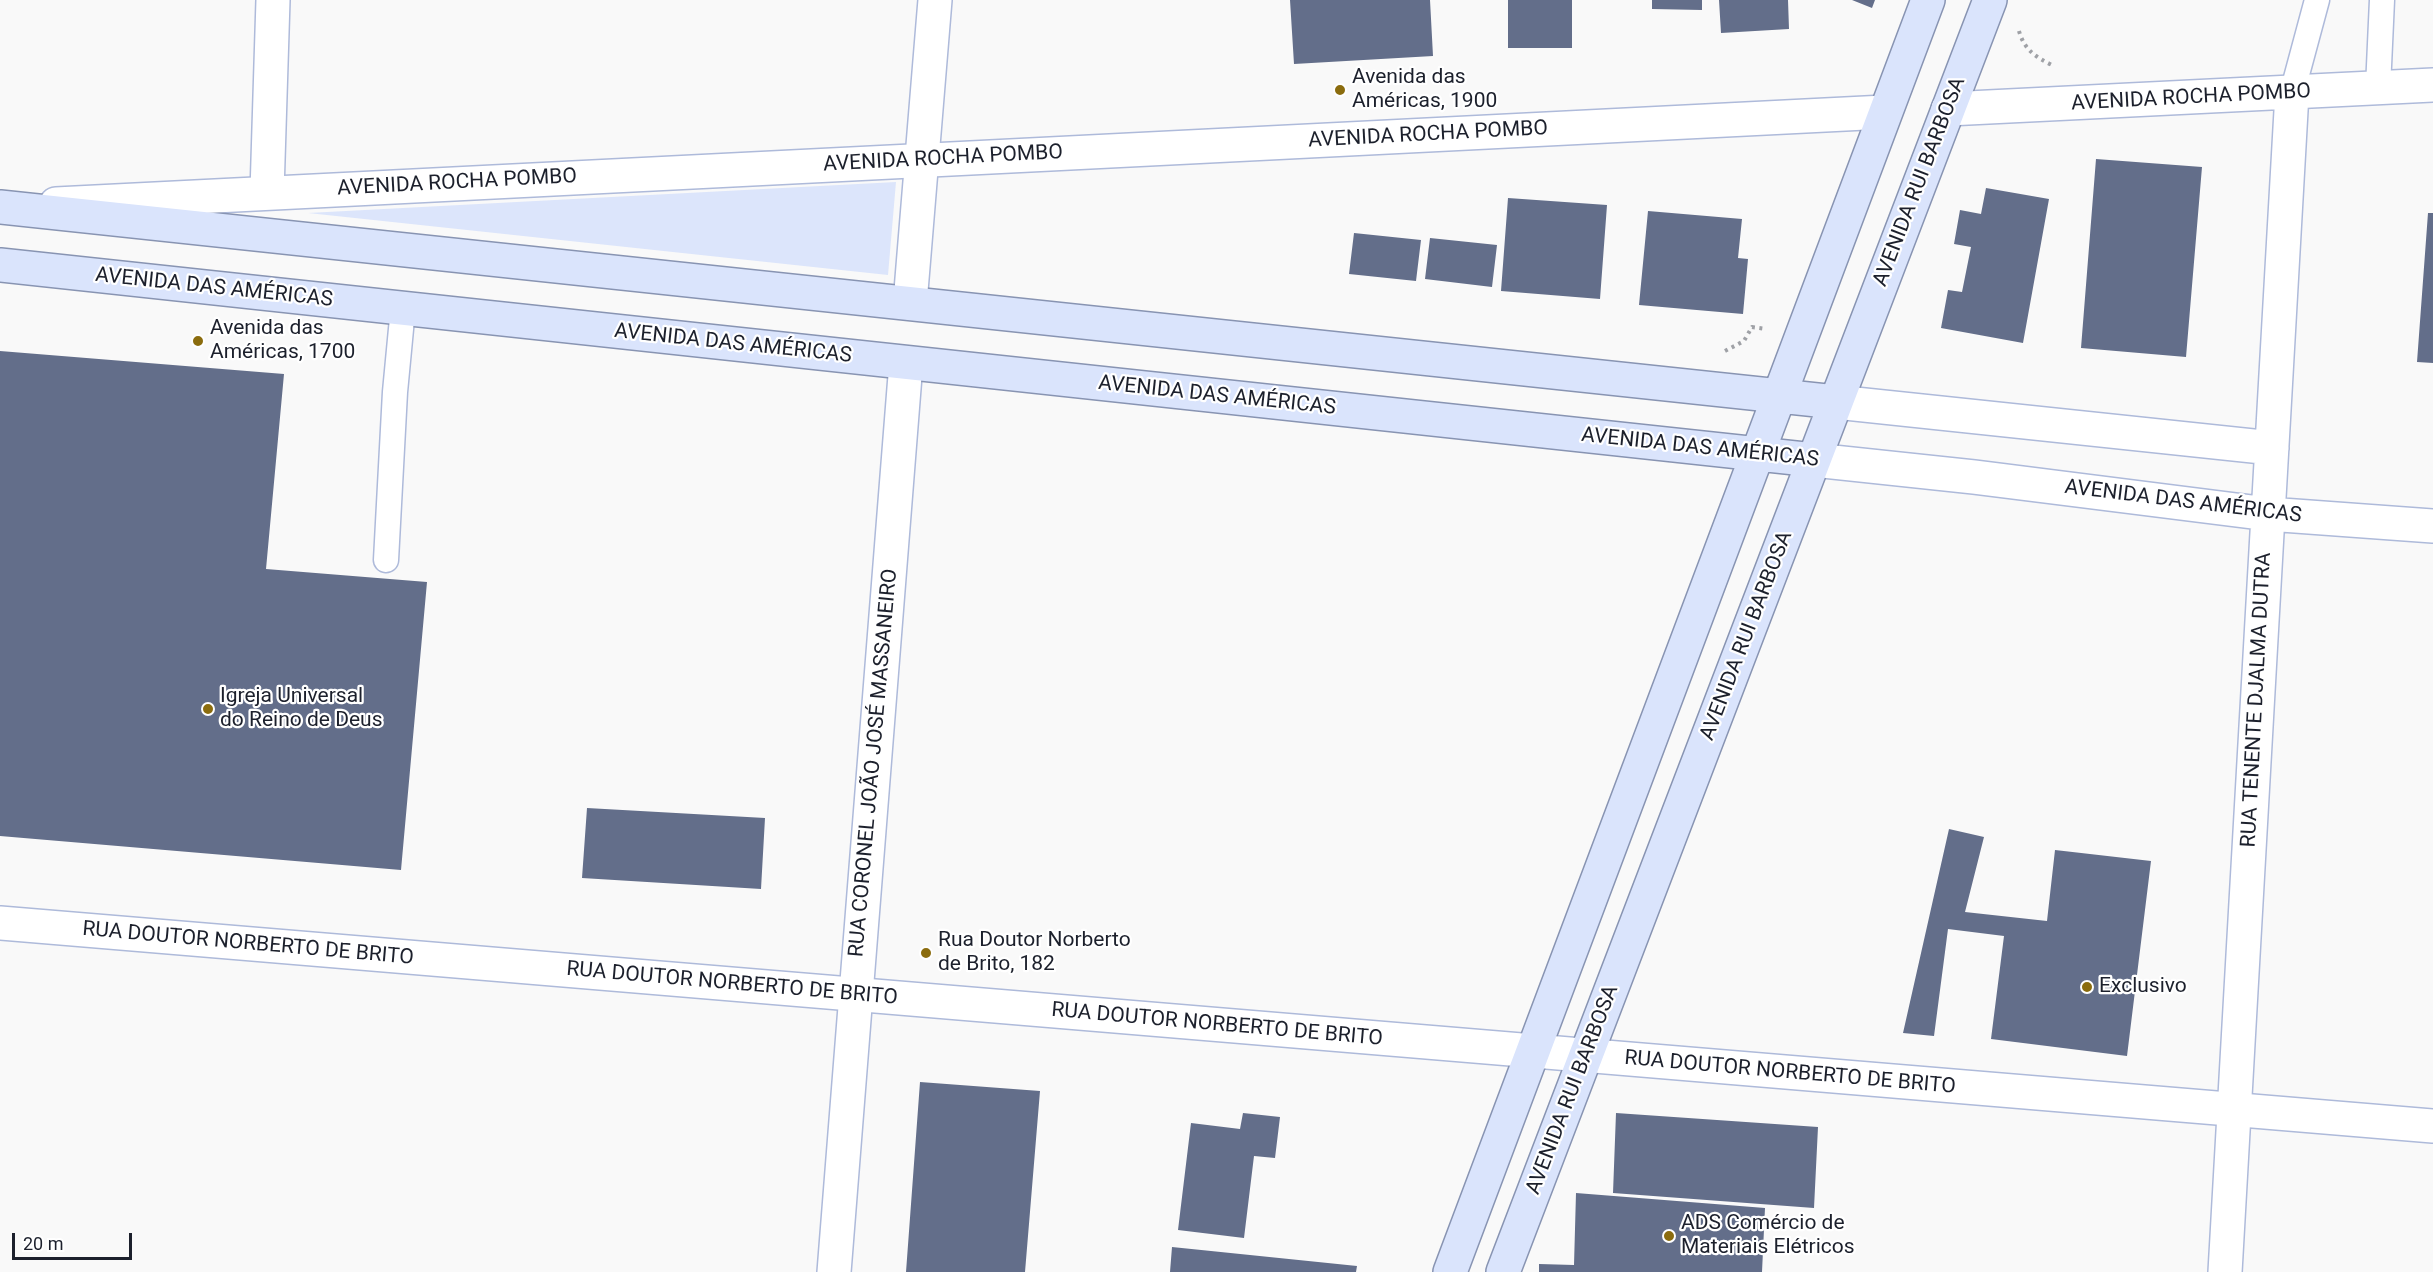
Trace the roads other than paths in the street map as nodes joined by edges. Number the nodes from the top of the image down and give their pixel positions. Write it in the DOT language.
graph roads {
  1 [pos="273,0"];
  2 [pos="935,0"];
  3 [pos="1928,0"];
  4 [pos="1990,0"];
  5 [pos="2317,0"];
  6 [pos="2382,0"];
  7 [pos="2433,86"];
  8 [pos="2378,88"];
  9 [pos="2292,93"];
  10 [pos="1948,109"];
  11 [pos="1885,112"];
  12 [pos="922,160"];
  13 [pos="267,192"];
  14 [pos="0,207"];
  15 [pos="0,265"];
  16 [pos="910,303"];
  17 [pos="403,308"];
  18 [pos="906,363"];
  19 [pos="1779,396"];
  20 [pos="1836,402"];
  21 [pos="2272,448"];
  22 [pos="1757,454"];
  23 [pos="1814,460"];
  24 [pos="2268,514"];
  25 [pos="2433,526"];
  26 [pos="386,560"];
  27 [pos="0,923"];
  28 [pos="856,995"];
  29 [pos="1533,1052"];
  30 [pos="1586,1056"];
  31 [pos="2234,1110"];
  32 [pos="2433,1126"];
  33 [pos="834,1272"];
  34 [pos="1450,1272"];
  35 [pos="1503,1272"];
  36 [pos="2225,1272"];
  1 -- 13 [label="main road"];
  2 -- 12 [label="main road"];
  3 -- 11 [label="main road"];
  4 -- 10 [label="main road, AVENIDA RUI BARBOSA"];
  5 -- 9 [label="lane"];
  6 -- 8 [label="lane"];
  7 -- 8 [label="main road, AVENIDA ROCHA POMBO"];
  8 -- 9 [label="main road, AVENIDA ROCHA POMBO"];
  9 -- 10 [label="main road, AVENIDA ROCHA POMBO"];
  9 -- 21 [label="main road, RUA TENENTE DJALMA DUTRA"];
  10 -- 20 [label="main road, AVENIDA RUI BARBOSA"];
  11 -- 12 [label="main road, AVENIDA ROCHA POMBO"];
  11 -- 19 [label="main road"];
  12 -- 13 [label="main road, AVENIDA ROCHA POMBO"];
  12 -- 16 [label="main road"];
  13 -- 14 [label="main road, AVENIDA ROCHA POMBO"];
  14 -- 16 [label="main road"];
  15 -- 17 [label="main road, AVENIDA DAS AMÉRICAS"];
  16 -- 19 [label="main road"];
  17 -- 18 [label="main road, AVENIDA DAS AMÉRICAS"];
  17 -- 26 [label="lane"];
  18 -- 22 [label="main road, AVENIDA DAS AMÉRICAS"];
  18 -- 28 [label="main road, RUA CORONEL JOÃO JOSÉ MASSANEIRO"];
  19 -- 20 [label="main road"];
  19 -- 22 [label="main road"];
  20 -- 21 [label="main road"];
  20 -- 23 [label="main road, AVENIDA RUI BARBOSA"];
  21 -- 24 [label="main road, RUA TENENTE DJALMA DUTRA"];
  22 -- 23 [label="main road, AVENIDA DAS AMÉRICAS"];
  22 -- 29 [label="main road"];
  23 -- 24 [label="main road, AVENIDA DAS AMÉRICAS"];
  23 -- 30 [label="main road, AVENIDA RUI BARBOSA"];
  24 -- 25 [label="main road, AVENIDA DAS AMÉRICAS"];
  24 -- 31 [label="main road, RUA TENENTE DJALMA DUTRA"];
  27 -- 28 [label="main road, RUA DOUTOR NORBERTO DE BRITO"];
  28 -- 29 [label="main road, RUA DOUTOR NORBERTO DE BRITO"];
  28 -- 33 [label="main road, RUA CORONEL JOÃO JOSÉ MASSANEIRO"];
  29 -- 30 [label="main road, RUA DOUTOR NORBERTO DE BRITO"];
  29 -- 34 [label="main road"];
  30 -- 31 [label="main road, RUA DOUTOR NORBERTO DE BRITO"];
  30 -- 35 [label="main road, AVENIDA RUI BARBOSA"];
  31 -- 32 [label="main road, RUA DOUTOR NORBERTO DE BRITO"];
  31 -- 36 [label="main road, RUA TENENTE DJALMA DUTRA"];
}
